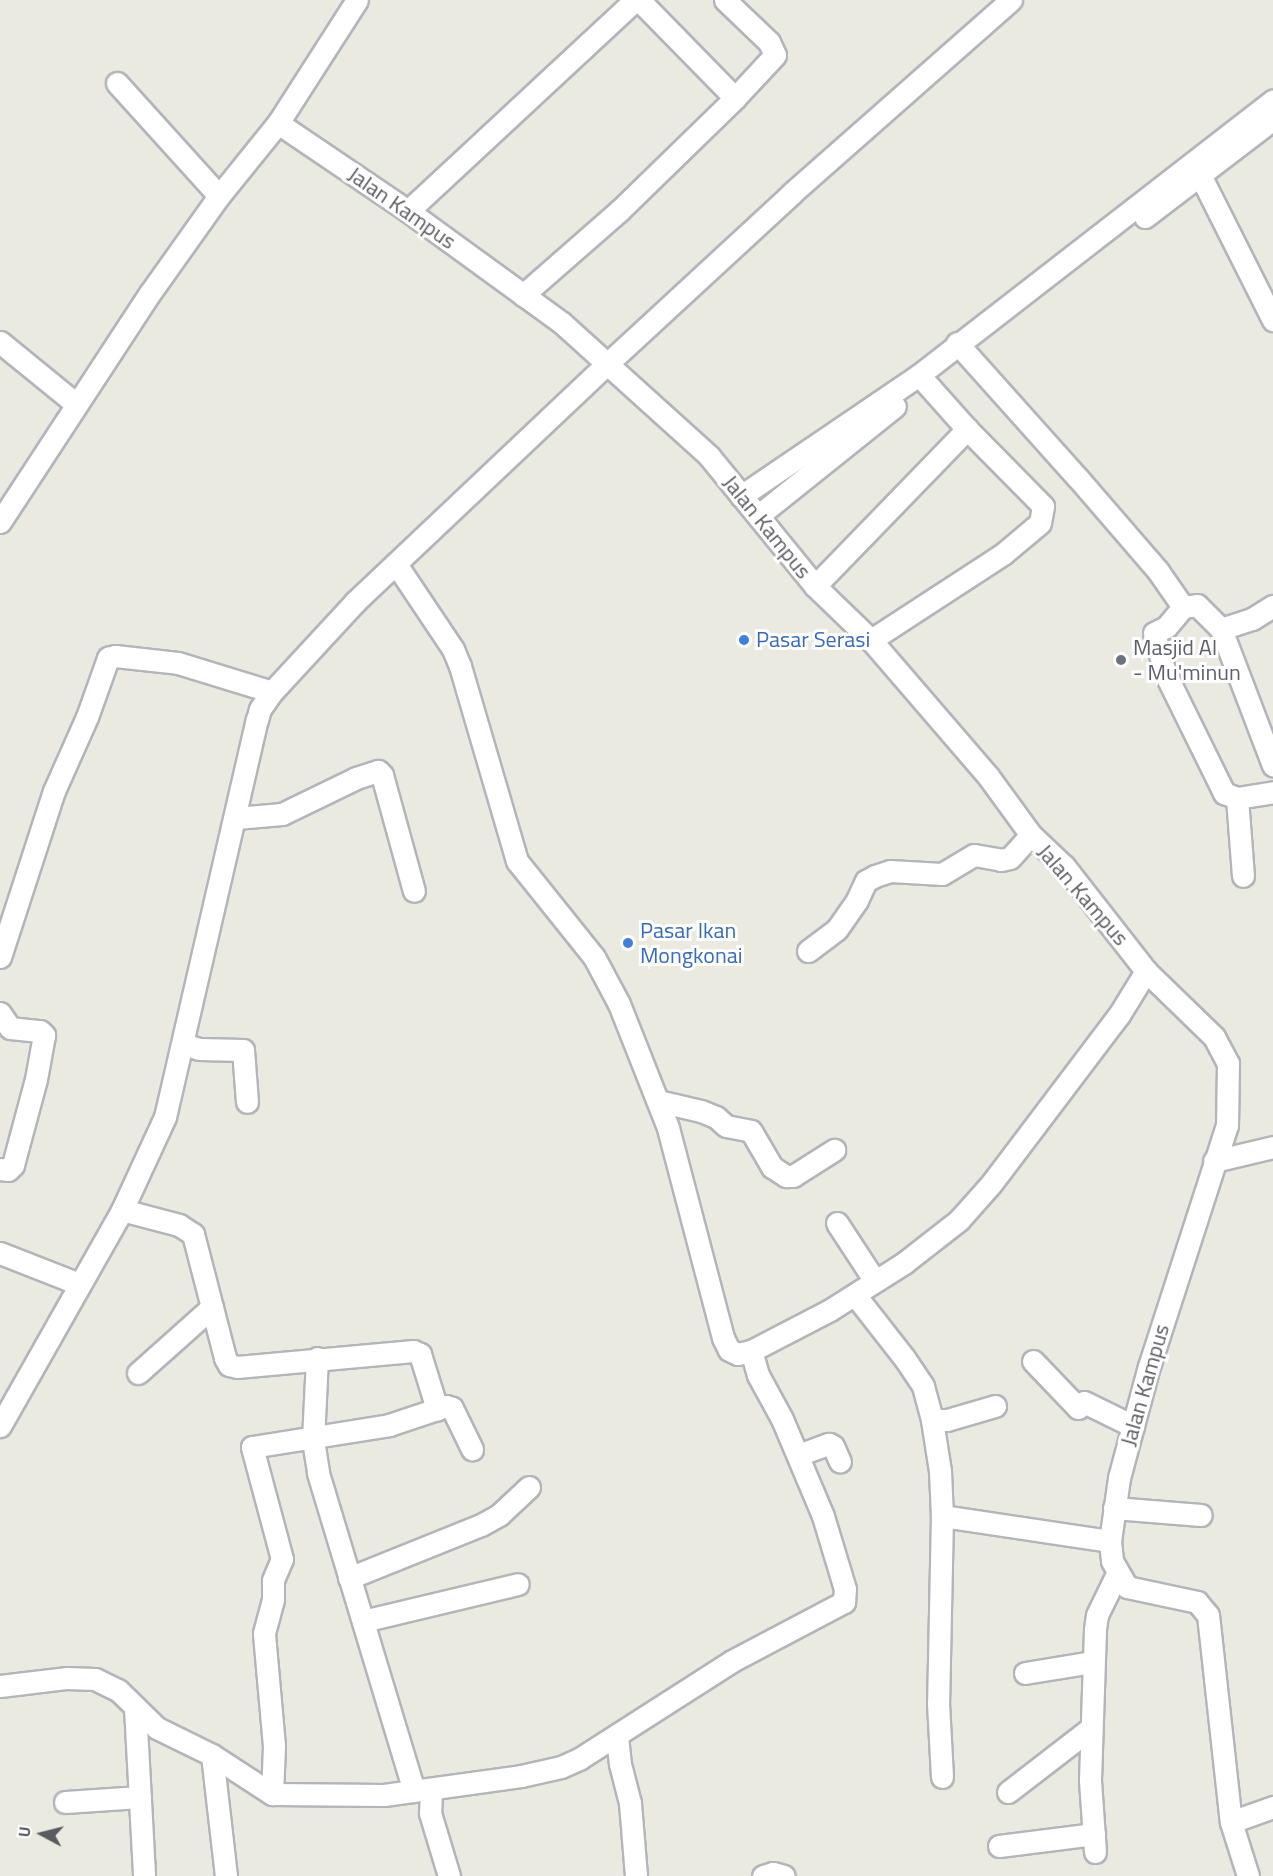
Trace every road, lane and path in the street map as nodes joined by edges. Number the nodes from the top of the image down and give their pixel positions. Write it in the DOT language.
graph roads {
  1 [pos="357,0"];
  2 [pos="637,0"];
  3 [pos="725,0"];
  4 [pos="1011,0"];
  5 [pos="117,82"];
  6 [pos="735,98"];
  7 [pos="1273,100"];
  8 [pos="1273,119"];
  9 [pos="278,123"];
  10 [pos="1196,168"];
  11 [pos="219,196"];
  12 [pos="408,211"];
  13 [pos="523,295"];
  14 [pos="1273,320"];
  15 [pos="0,342"];
  16 [pos="961,348"];
  17 [pos="607,364"];
  18 [pos="922,378"];
  19 [pos="76,404"];
  20 [pos="967,429"];
  21 [pos="741,496"];
  22 [pos="759,515"];
  23 [pos="0,522"];
  24 [pos="396,564"];
  25 [pos="815,586"];
  26 [pos="1273,606"];
  27 [pos="1183,607"];
  28 [pos="1221,628"];
  29 [pos="871,640"];
  30 [pos="272,692"];
  31 [pos="1273,765"];
  32 [pos="1273,792"];
  33 [pos="1237,798"];
  34 [pos="236,818"];
  35 [pos="1031,836"];
  36 [pos="1243,876"];
  37 [pos="414,891"];
  38 [pos="808,951"];
  39 [pos="0,957"];
  40 [pos="1146,971"];
  41 [pos="0,1013"];
  42 [pos="183,1044"];
  43 [pos="657,1101"];
  44 [pos="248,1102"];
  45 [pos="1273,1147"];
  46 [pos="834,1150"];
  47 [pos="1214,1161"];
  48 [pos="0,1169"];
  49 [pos="122,1210"];
  50 [pos="837,1223"];
  51 [pos="0,1253"];
  52 [pos="876,1281"];
  53 [pos="79,1284"];
  54 [pos="855,1295"];
  55 [pos="212,1307"];
  56 [pos="752,1351"];
  57 [pos="317,1358"];
  58 [pos="1033,1360"];
  59 [pos="138,1373"];
  60 [pos="995,1406"];
  61 [pos="437,1409"];
  62 [pos="932,1420"];
  63 [pos="0,1425"];
  64 [pos="1133,1426"];
  65 [pos="313,1440"];
  66 [pos="472,1449"];
  67 [pos="798,1455"];
  68 [pos="840,1462"];
  69 [pos="528,1487"];
  70 [pos="1114,1508"];
  71 [pos="1201,1515"];
  72 [pos="942,1516"];
  73 [pos="1110,1541"];
  74 [pos="1117,1574"];
  75 [pos="350,1578"];
  76 [pos="519,1584"];
  77 [pos="363,1621"];
  78 [pos="1093,1662"];
  79 [pos="1025,1673"];
  80 [pos="0,1686"];
  81 [pos="135,1708"];
  82 [pos="1091,1728"];
  83 [pos="616,1736"];
  84 [pos="212,1755"];
  85 [pos="942,1777"];
  86 [pos="423,1790"];
  87 [pos="1008,1792"];
  88 [pos="272,1794"];
  89 [pos="140,1797"];
  90 [pos="64,1802"];
  91 [pos="1273,1806"];
  92 [pos="1231,1822"];
  93 [pos="999,1846"];
  94 [pos="144,1876"];
  95 [pos="226,1876"];
  96 [pos="449,1876"];
  97 [pos="636,1876"];
  98 [pos="763,1876"];
  99 [pos="784,1876"];
  100 [pos="1248,1876"];
  1 -- 9 [label="street"];
  2 -- 6 [label="street"];
  2 -- 12 [label="street"];
  3 -- 6 [label="street"];
  4 -- 17 [label="street"];
  5 -- 11 [label="street"];
  6 -- 13 [label="street"];
  7 -- 10 [label="street"];
  8 -- 10 [label="street"];
  9 -- 11 [label="street"];
  9 -- 12 [label="street, Jalan Kampus"];
  10 -- 14 [label="street"];
  10 -- 16 [label="street"];
  11 -- 19 [label="street"];
  12 -- 13 [label="street, Jalan Kampus"];
  13 -- 17 [label="street, Jalan Kampus"];
  15 -- 19 [label="street"];
  16 -- 18 [label="street"];
  16 -- 27 [label="street"];
  17 -- 21 [label="street, Jalan Kampus"];
  17 -- 24 [label="street"];
  18 -- 20 [label="street"];
  18 -- 21 [label="street"];
  18 -- 22 [label="street"];
  19 -- 23 [label="street"];
  20 -- 25 [label="street"];
  20 -- 29 [label="street"];
  21 -- 22 [label="street, Jalan Kampus"];
  22 -- 25 [label="street, Jalan Kampus"];
  24 -- 30 [label="street"];
  24 -- 43 [label="street"];
  25 -- 29 [label="street, Jalan Kampus"];
  26 -- 28 [label="street"];
  27 -- 28 [label="street"];
  27 -- 33 [label="street"];
  28 -- 31 [label="street"];
  29 -- 35 [label="street, Jalan Kampus"];
  30 -- 34 [label="street"];
  30 -- 39 [label="street"];
  32 -- 33 [label="street"];
  33 -- 36 [label="street"];
  34 -- 37 [label="street"];
  34 -- 42 [label="street"];
  35 -- 38 [label="street"];
  35 -- 40 [label="street, Jalan Kampus"];
  40 -- 47 [label="street, Jalan Kampus"];
  40 -- 52 [label="street"];
  41 -- 48 [label="street"];
  42 -- 44 [label="street"];
  42 -- 49 [label="street"];
  43 -- 46 [label="street"];
  43 -- 56 [label="street"];
  45 -- 47 [label="street"];
  47 -- 64 [label="street, Jalan Kampus"];
  49 -- 53 [label="street"];
  49 -- 55 [label="street"];
  50 -- 52 [label="street"];
  51 -- 53 [label="street"];
  52 -- 54 [label="street"];
  53 -- 63 [label="street"];
  54 -- 56 [label="street"];
  54 -- 62 [label="street"];
  55 -- 57 [label="street"];
  55 -- 59 [label="street"];
  56 -- 67 [label="street"];
  57 -- 61 [label="street"];
  57 -- 65 [label="street"];
  58 -- 64 [label="street"];
  60 -- 62 [label="street"];
  61 -- 65 [label="street"];
  61 -- 66 [label="street"];
  62 -- 72 [label="street"];
  64 -- 70 [label="street, Jalan Kampus"];
  65 -- 75 [label="street"];
  65 -- 88 [label="street"];
  67 -- 68 [label="street"];
  67 -- 83 [label="street"];
  69 -- 75 [label="street"];
  70 -- 71 [label="street"];
  70 -- 73 [label="street, Jalan Kampus"];
  72 -- 73 [label="street"];
  72 -- 85 [label="street"];
  73 -- 74 [label="street, Jalan Kampus"];
  74 -- 78 [label="street"];
  74 -- 92 [label="street"];
  75 -- 77 [label="street"];
  76 -- 77 [label="street"];
  77 -- 86 [label="street"];
  78 -- 79 [label="street"];
  78 -- 82 [label="street"];
  80 -- 81 [label="street"];
  81 -- 84 [label="street"];
  81 -- 89 [label="street"];
  82 -- 87 [label="street"];
  82 -- 93 [label="street"];
  83 -- 86 [label="street"];
  83 -- 97 [label="street"];
  84 -- 88 [label="street"];
  84 -- 95 [label="street"];
  86 -- 88 [label="street"];
  86 -- 96 [label="street"];
  89 -- 90 [label="street"];
  89 -- 94 [label="street"];
  91 -- 92 [label="street"];
  92 -- 100 [label="street"];
  98 -- 99 [label="street"];
}
